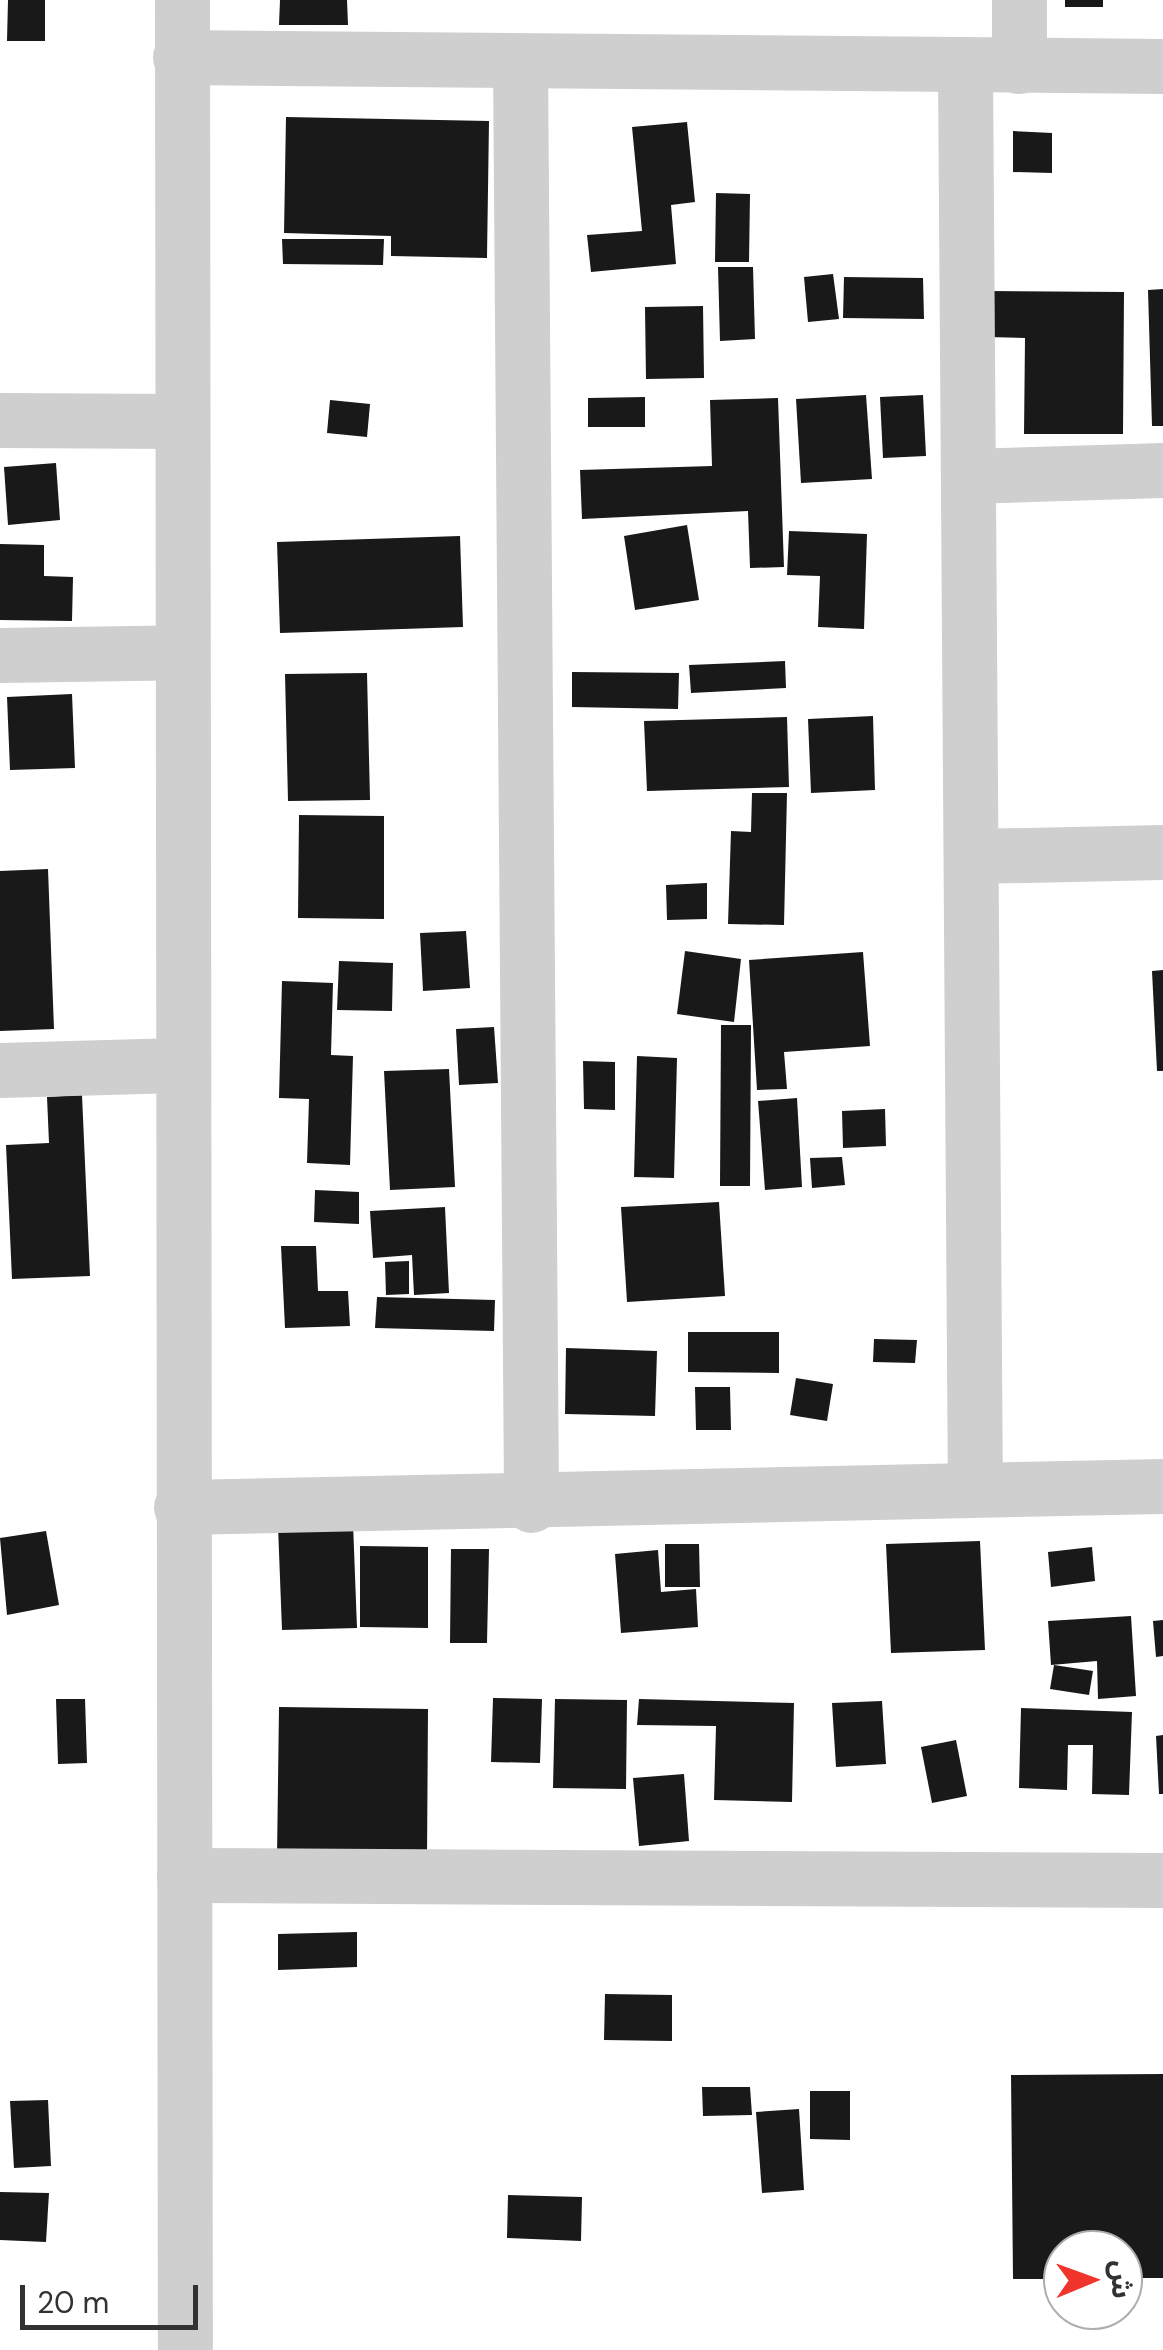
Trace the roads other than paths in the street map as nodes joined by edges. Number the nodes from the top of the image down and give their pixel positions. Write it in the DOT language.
graph roads {
  1 [pos="182,0"];
  2 [pos="1018,0"];
  3 [pos="180,57"];
  4 [pos="520,62"];
  5 [pos="1019,66"];
  6 [pos="1163,66"];
  7 [pos="965,67"];
  8 [pos="0,420"];
  9 [pos="180,422"];
  10 [pos="1163,470"];
  11 [pos="969,476"];
  12 [pos="182,652"];
  13 [pos="0,655"];
  14 [pos="1163,852"];
  15 [pos="975,856"];
  16 [pos="178,1065"];
  17 [pos="0,1070"];
  18 [pos="1163,1486"];
  19 [pos="975,1488"];
  20 [pos="531,1505"];
  21 [pos="181,1506"];
  22 [pos="184,1875"];
  23 [pos="1163,1880"];
  24 [pos="185,2350"];
  1 -- 3 [label="street"];
  2 -- 5 [label="street"];
  3 -- 4 [label="street"];
  3 -- 9 [label="street"];
  4 -- 7 [label="street"];
  4 -- 20 [label="street"];
  5 -- 6 [label="street"];
  5 -- 7 [label="street"];
  7 -- 11 [label="street"];
  8 -- 9 [label="street"];
  9 -- 12 [label="street"];
  10 -- 11 [label="street"];
  11 -- 15 [label="street"];
  12 -- 13 [label="street"];
  12 -- 16 [label="street"];
  14 -- 15 [label="street"];
  15 -- 19 [label="street"];
  16 -- 17 [label="street"];
  16 -- 21 [label="street"];
  18 -- 19 [label="street"];
  19 -- 20 [label="street"];
  20 -- 21 [label="street"];
  21 -- 22 [label="street"];
  22 -- 23 [label="street"];
  22 -- 24 [label="street"];
}
